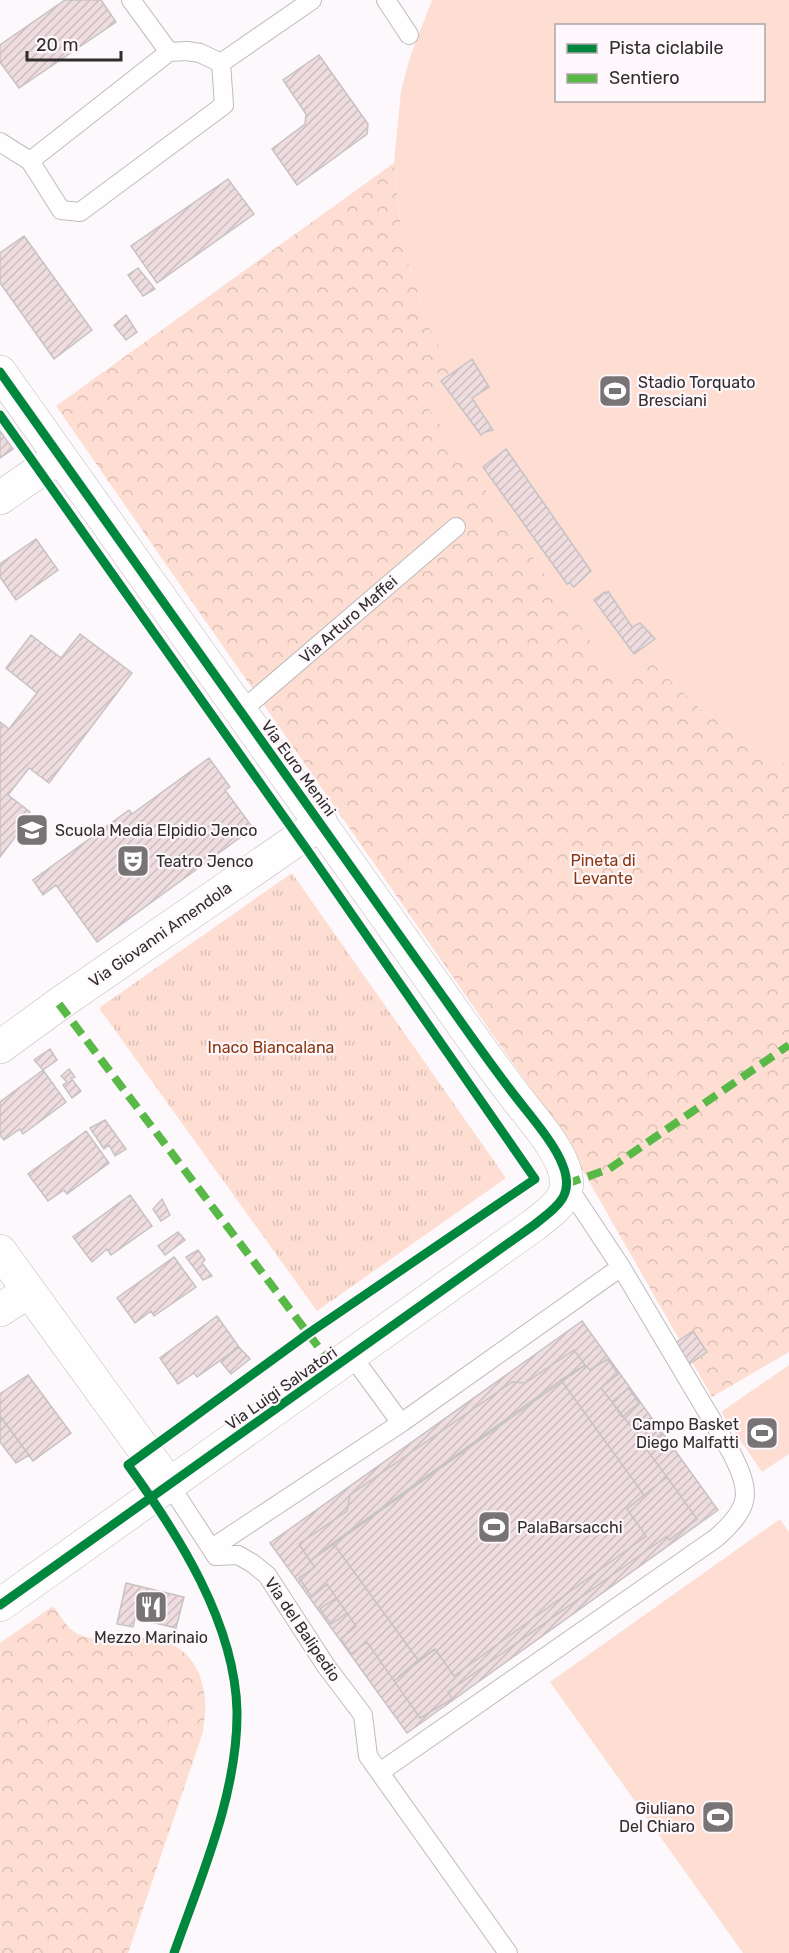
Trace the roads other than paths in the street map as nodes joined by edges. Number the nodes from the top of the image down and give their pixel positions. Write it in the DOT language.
graph roads {
  1 [pos="131,0"];
  2 [pos="312,0"];
  3 [pos="386,0"];
  4 [pos="409,35"];
  5 [pos="169,52"];
  6 [pos="221,63"];
  7 [pos="0,142"];
  8 [pos="30,161"];
  9 [pos="0,372"];
  10 [pos="59,457"];
  11 [pos="0,498"];
  12 [pos="456,527"];
  13 [pos="240,712"];
  14 [pos="321,823"];
  15 [pos="0,1047"];
  16 [pos="566,1184"];
  17 [pos="0,1251"];
  18 [pos="621,1267"];
  19 [pos="29,1291"];
  20 [pos="0,1310"];
  21 [pos="352,1356"];
  22 [pos="401,1423"];
  23 [pos="169,1484"];
  24 [pos="212,1548"];
  25 [pos="0,1605"];
  26 [pos="380,1772"];
  27 [pos="507,1953"];
  1 -- 5 [label="lane"];
  2 -- 6 [label="lane"];
  3 -- 4 [label="lane"];
  5 -- 6 [label="lane"];
  5 -- 8 [label="lane"];
  6 -- 8 [label="lane"];
  7 -- 8 [label="lane"];
  9 -- 10 [label="street, Via Euro Menini"];
  10 -- 11 [label="street"];
  10 -- 13 [label="street, Via Euro Menini"];
  12 -- 13 [label="lane, Via Arturo Maffei"];
  13 -- 14 [label="street, Via Euro Menini"];
  14 -- 15 [label="street, Via Giovanni Amendola"];
  14 -- 16 [label="street, Via Euro Menini"];
  16 -- 18 [label="lane"];
  16 -- 21 [label="street, Via Luigi Salvatori"];
  17 -- 19 [label="street"];
  18 -- 22 [label="lane"];
  18 -- 26 [label="lane"];
  19 -- 20 [label="street"];
  19 -- 23 [label="street"];
  21 -- 22 [label="lane, Via Luigi Salvatori"];
  21 -- 23 [label="street, Via Luigi Salvatori"];
  22 -- 24 [label="lane"];
  23 -- 24 [label="lane"];
  23 -- 25 [label="street, Via Luigi Salvatori"];
  24 -- 26 [label="lane, Via del Balipedio"];
  26 -- 27 [label="lane, Via del Balipedio"];
}
